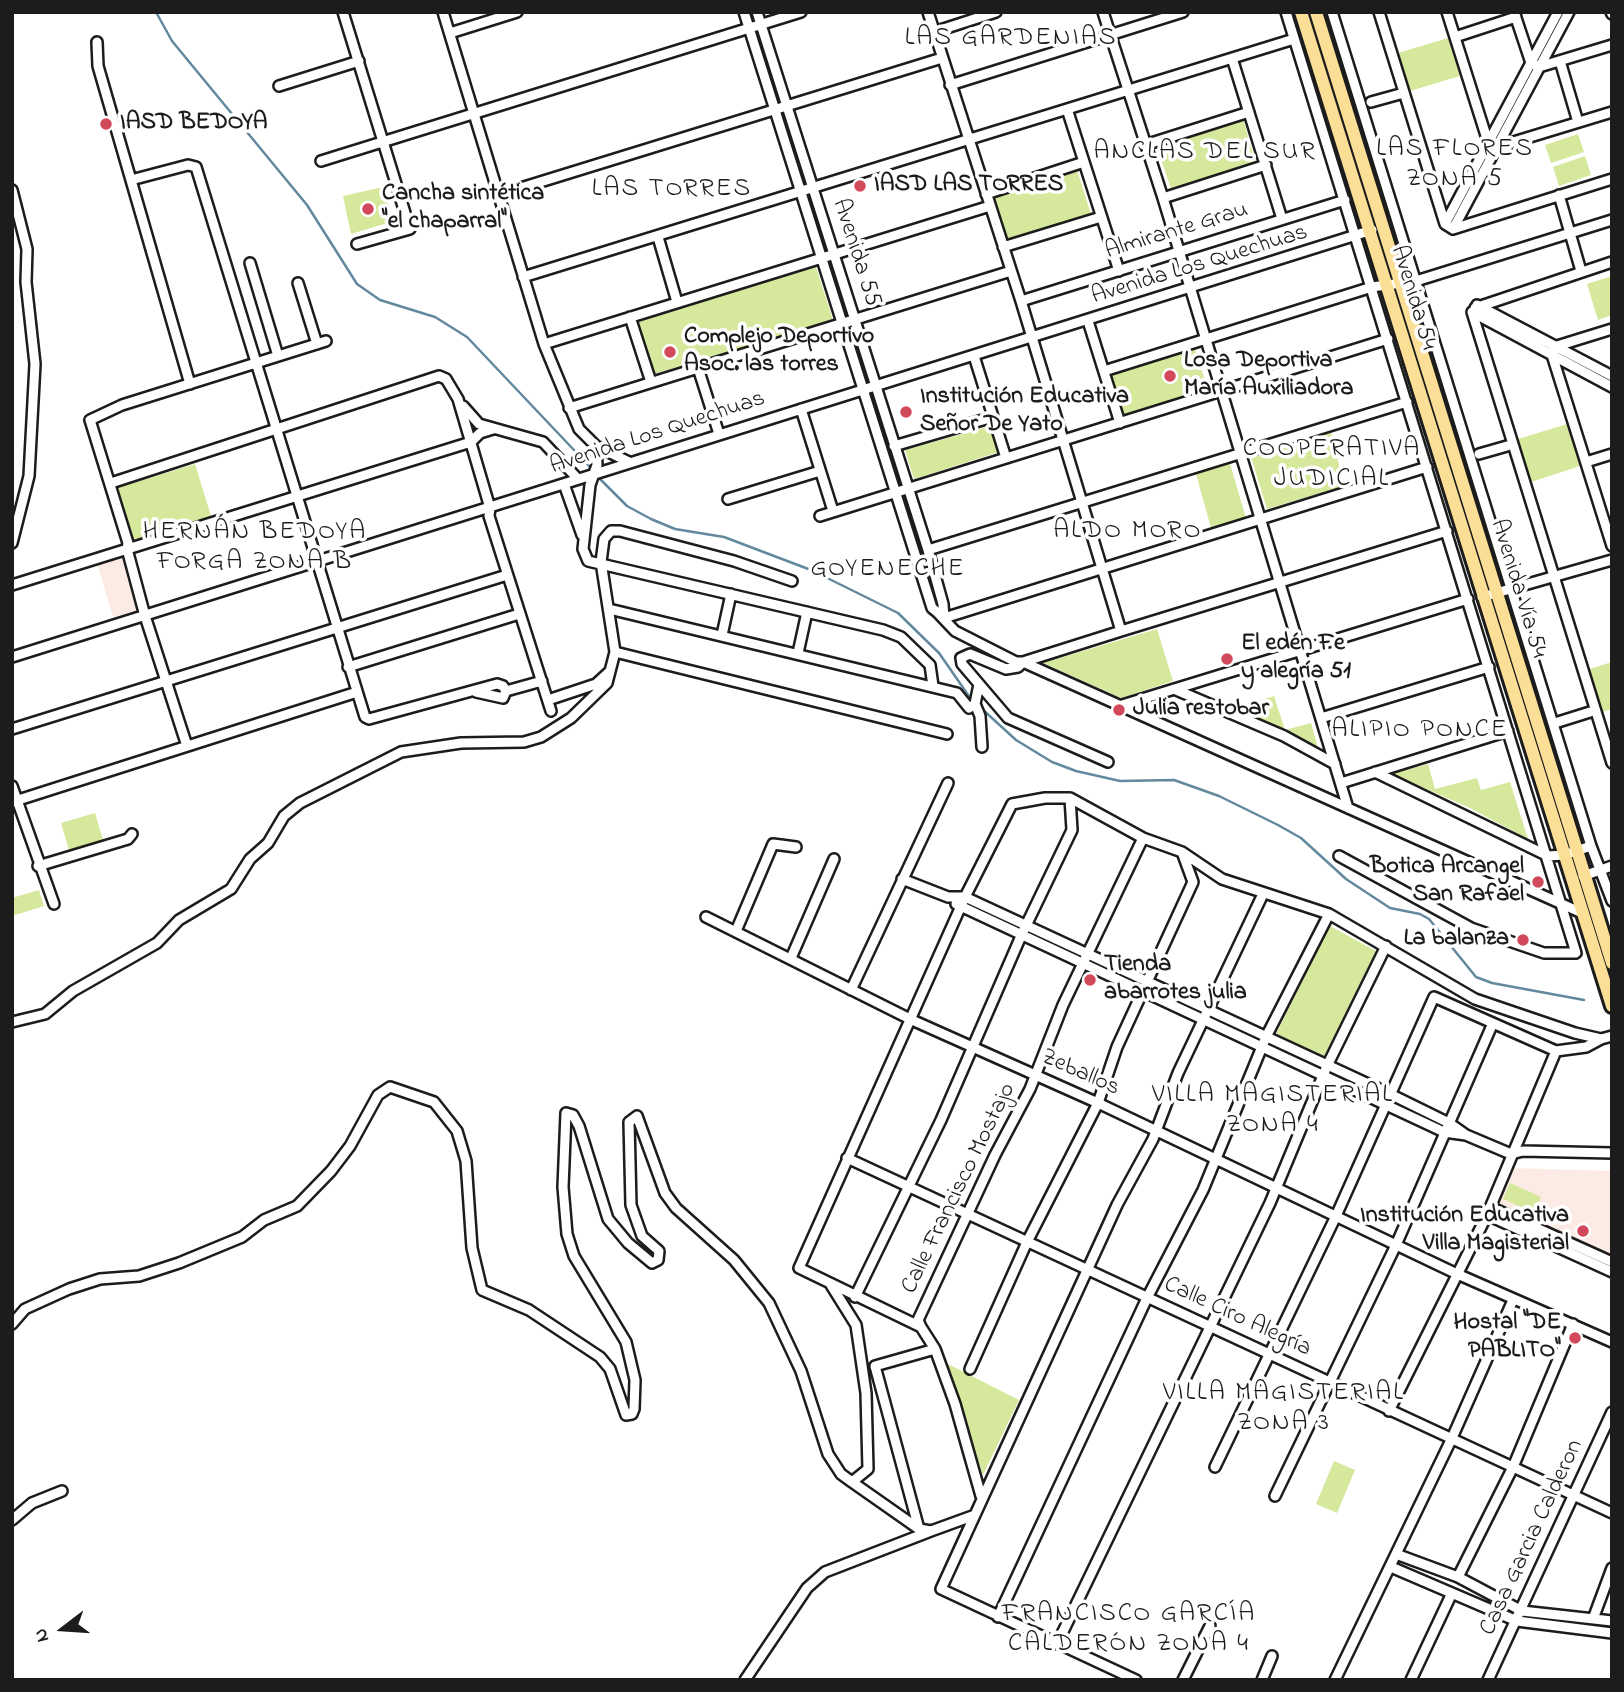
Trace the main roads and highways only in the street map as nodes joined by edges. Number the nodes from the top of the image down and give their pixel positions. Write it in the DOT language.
graph roads {
  1 [pos="1301,12"];
  2 [pos="1316,12"];
  3 [pos="1383,227"];
  4 [pos="1482,597"];
  5 [pos="1570,853"];
  6 [pos="1612,963"];
  7 [pos="1612,1006"];
  1 -- 4 [label="main road, Avenida 54"];
  2 -- 3 [label="main road, Avenida 54"];
  3 -- 5 [label="main road, Avenida Vía 54"];
  4 -- 5 [label="main road, Avenida Vía 54"];
  5 -- 6 [label="main road, Avenida Vía 54"];
  5 -- 7 [label="main road, Avenida Vía 54"];
}
